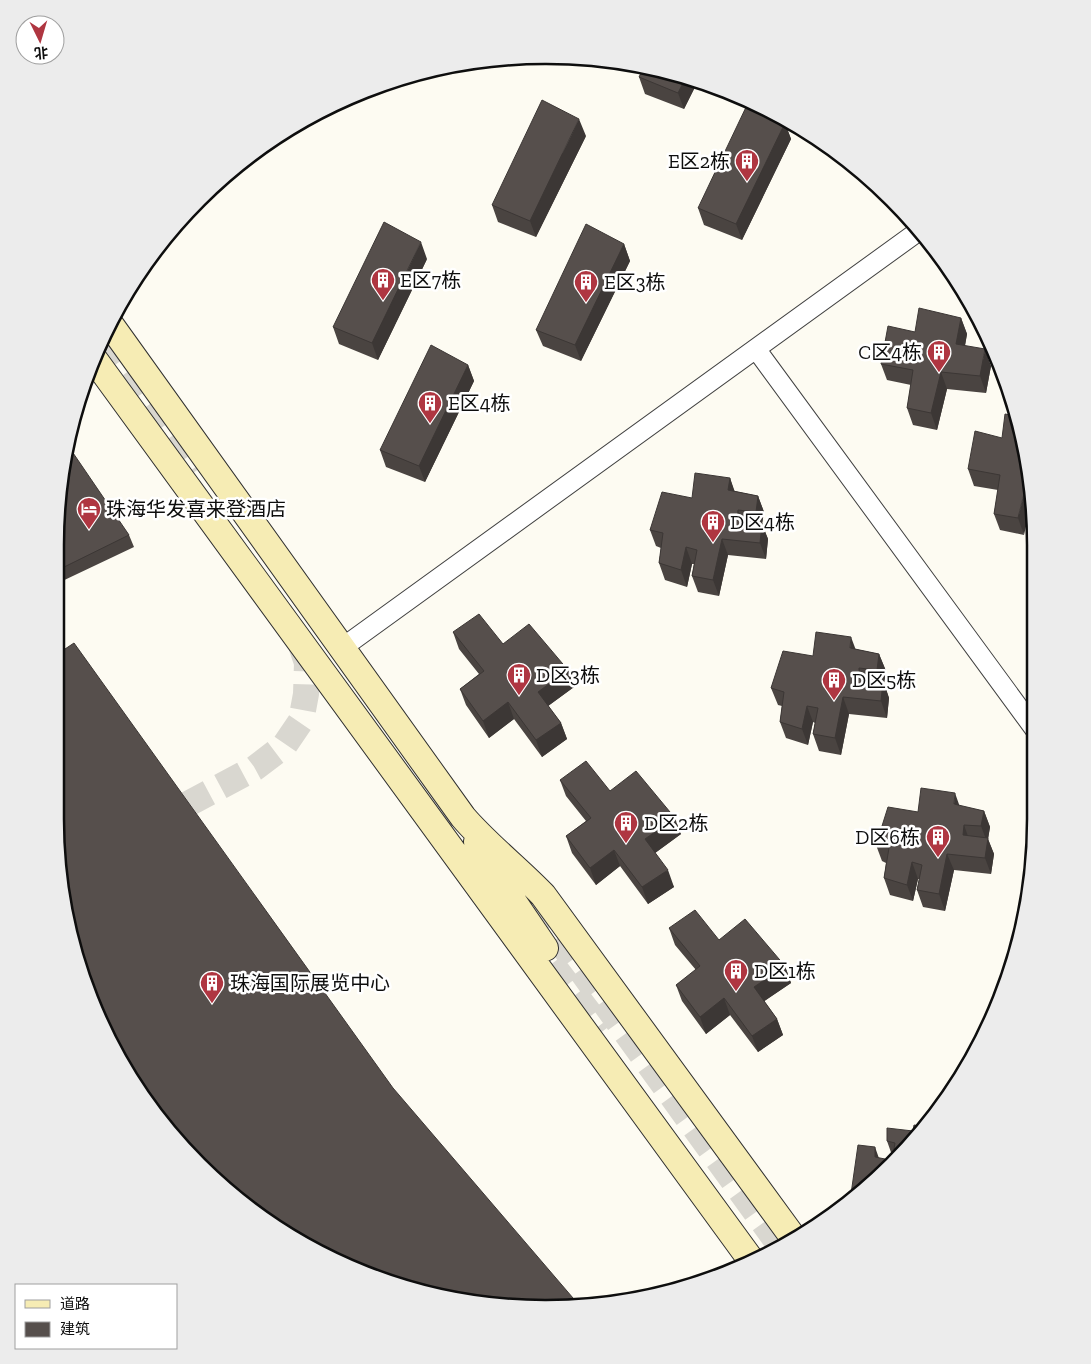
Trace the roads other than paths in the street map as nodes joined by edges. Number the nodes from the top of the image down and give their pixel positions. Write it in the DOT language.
graph roads {
  1 [pos="914,235"];
  2 [pos="114,330"];
  3 [pos="756,349"];
  4 [pos="98,365"];
  5 [pos="342,648"];
  6 [pos="1027,719"];
  7 [pos="463,817"];
  8 [pos="790,1233"];
  9 [pos="757,1252"];
  10 [pos="748,1256"];
  1 -- 3 [label="street"];
  2 -- 5 [label="main road"];
  3 -- 5 [label="street"];
  3 -- 6 [label="street"];
  4 -- 10 [label="main road"];
  5 -- 7 [label="main road"];
  7 -- 8 [label="main road"];
  7 -- 9 [label="main road"];
}
